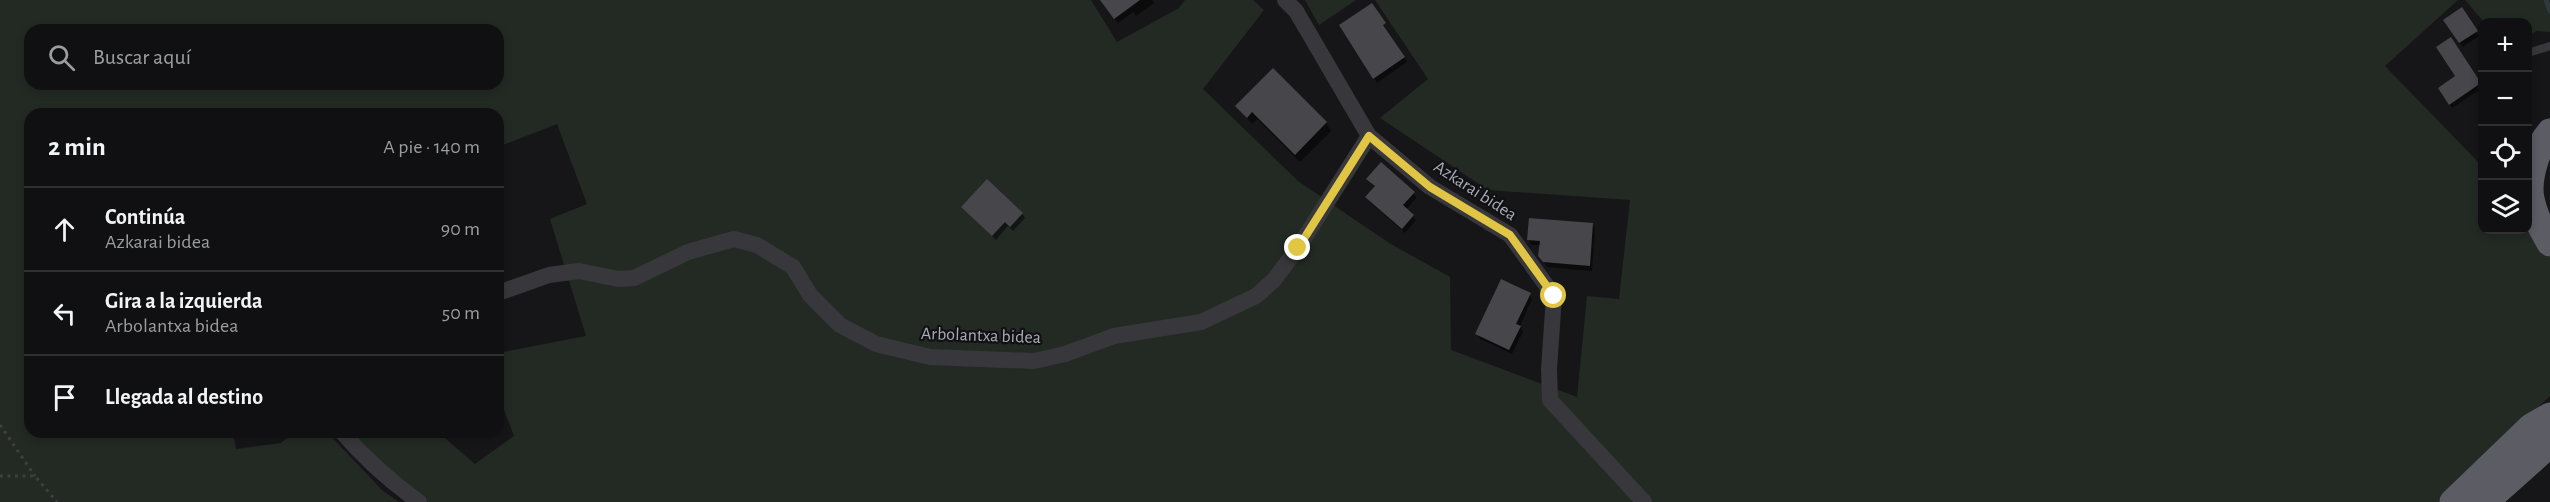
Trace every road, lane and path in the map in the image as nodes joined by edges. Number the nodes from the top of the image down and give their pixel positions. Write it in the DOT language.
graph roads {
  1 [pos="1285,0"];
  2 [pos="2550,46"];
  3 [pos="2532,52"];
  4 [pos="2550,132"];
  5 [pos="1369,136"];
  6 [pos="2550,243"];
  7 [pos="504,292"];
  8 [pos="2550,399"];
  9 [pos="0,424"];
  10 [pos="2544,429"];
  11 [pos="347,438"];
  12 [pos="0,476"];
  13 [pos="34,476"];
  14 [pos="57,502"];
  15 [pos="419,502"];
  16 [pos="1644,502"];
  17 [pos="2453,502"];
  18 [pos="2485,502"];
  1 -- 5 [label="street"];
  2 -- 3 [label="lane"];
  4 -- 6 [label="highway"];
  5 -- 7 [label="street, Arbolantxa bidea"];
  5 -- 16 [label="street, Azkarai bidea"];
  8 -- 10 [label="highway"];
  9 -- 13 [label="path"];
  10 -- 17 [label="highway"];
  10 -- 18 [label="highway"];
  11 -- 15 [label="street"];
  12 -- 13 [label="path"];
  13 -- 14 [label="path"];
}
